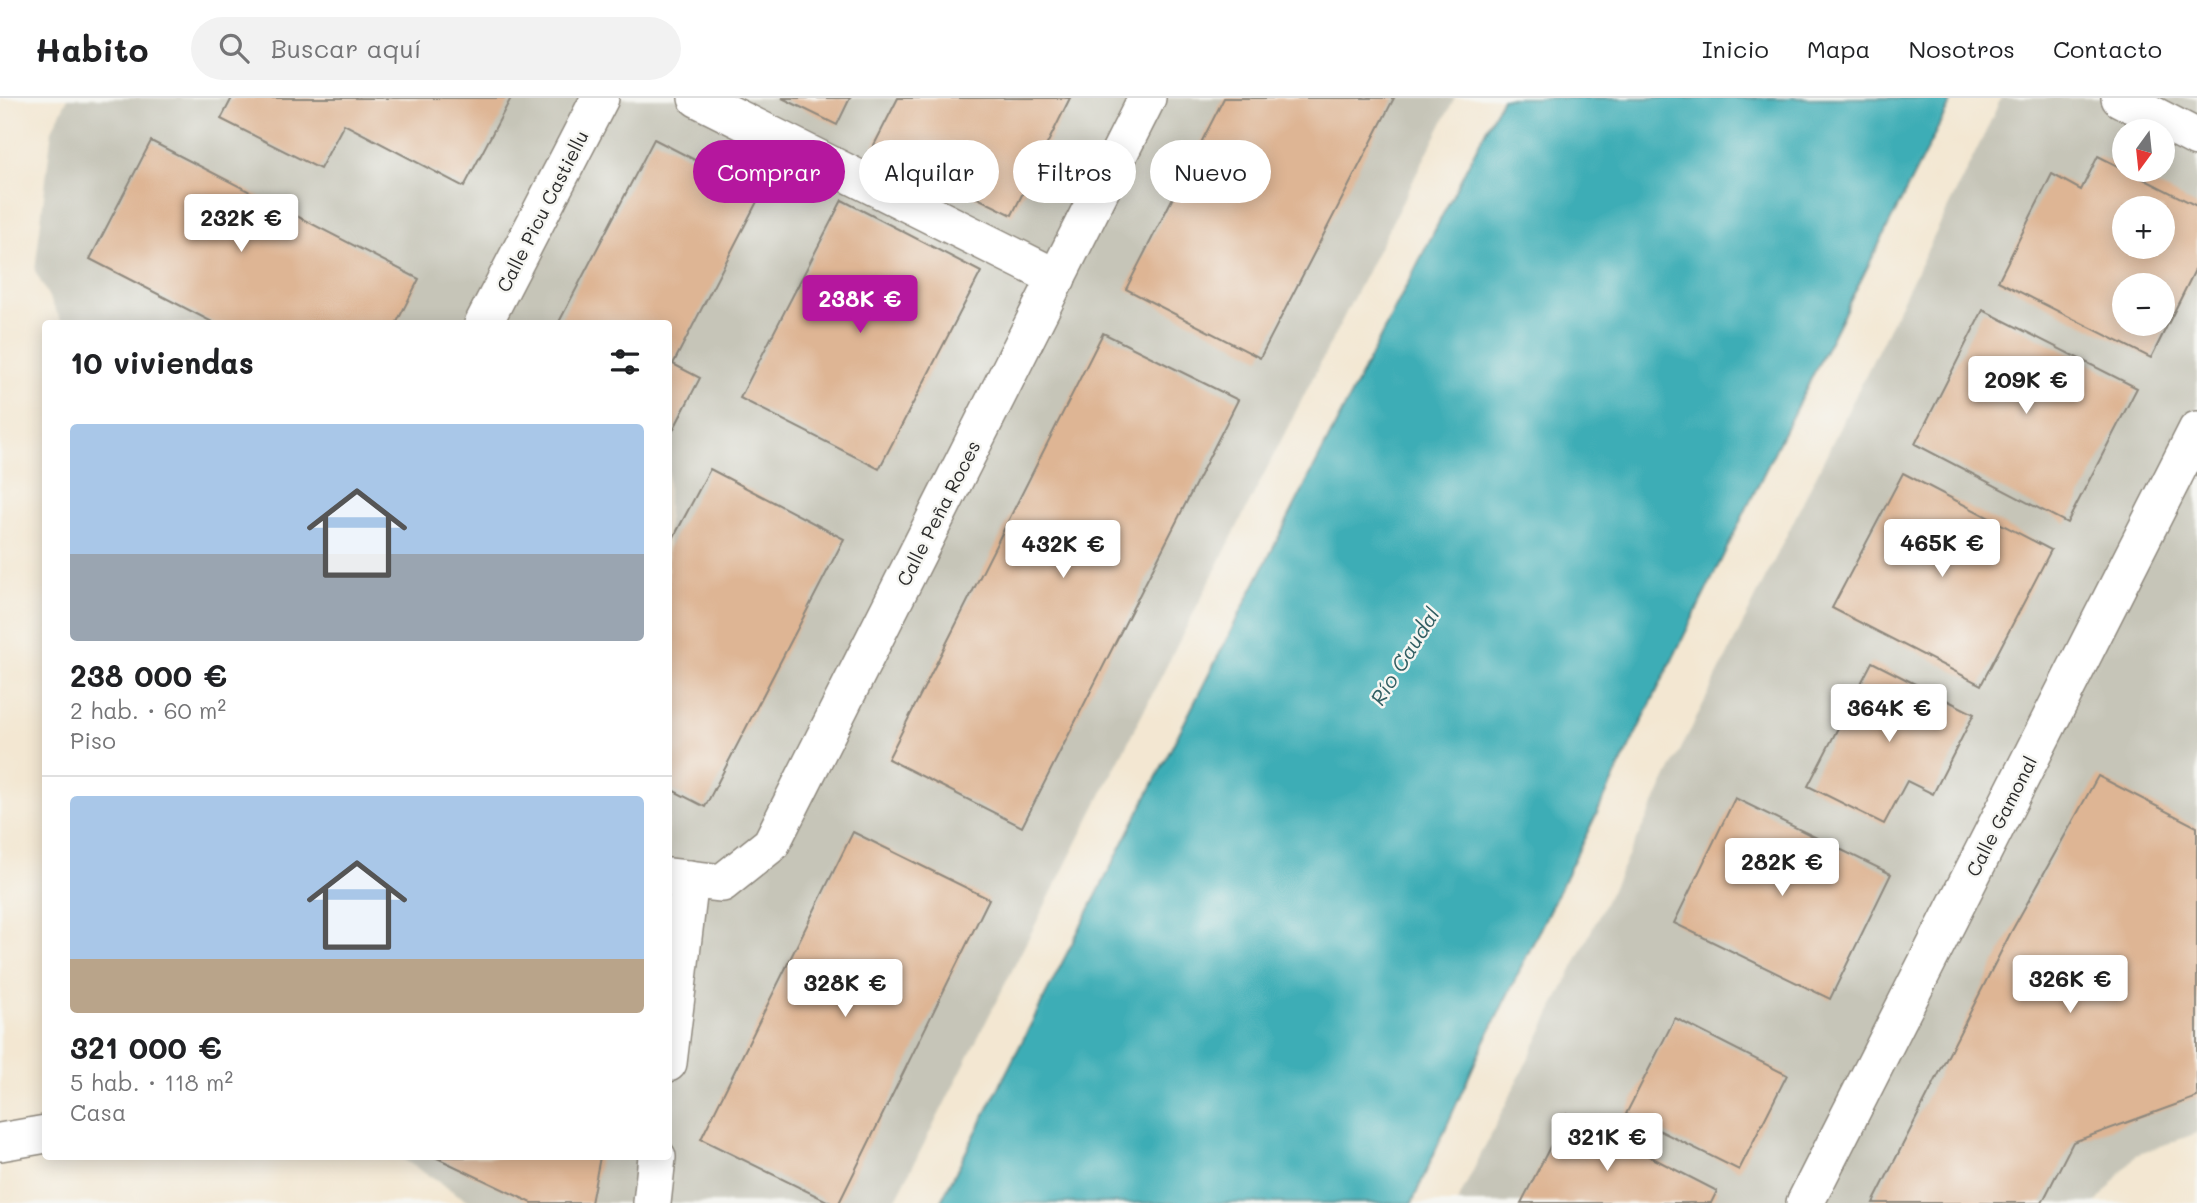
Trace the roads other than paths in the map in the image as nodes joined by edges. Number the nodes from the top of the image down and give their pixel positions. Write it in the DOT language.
graph roads {
  1 [pos="600,98"];
  2 [pos="698,98"];
  3 [pos="1147,98"];
  4 [pos="2120,98"];
  5 [pos="2197,138"];
  6 [pos="1057,278"];
  7 [pos="485,320"];
  8 [pos="2197,430"];
  9 [pos="679,878"];
  10 [pos="672,996"];
  11 [pos="42,1135"];
  12 [pos="0,1142"];
  13 [pos="657,1160"];
  14 [pos="652,1203"];
  15 [pos="1805,1203"];
  1 -- 7 [label="street, Calle Picu Castiellu"];
  2 -- 6 [label="street"];
  3 -- 6 [label="street, Calle Peña Roces"];
  4 -- 5 [label="street"];
  6 -- 9 [label="street, Calle Peña Roces"];
  8 -- 15 [label="street, Calle Gamonal"];
  9 -- 10 [label="street"];
  11 -- 12 [label="street"];
  13 -- 14 [label="street"];
}
